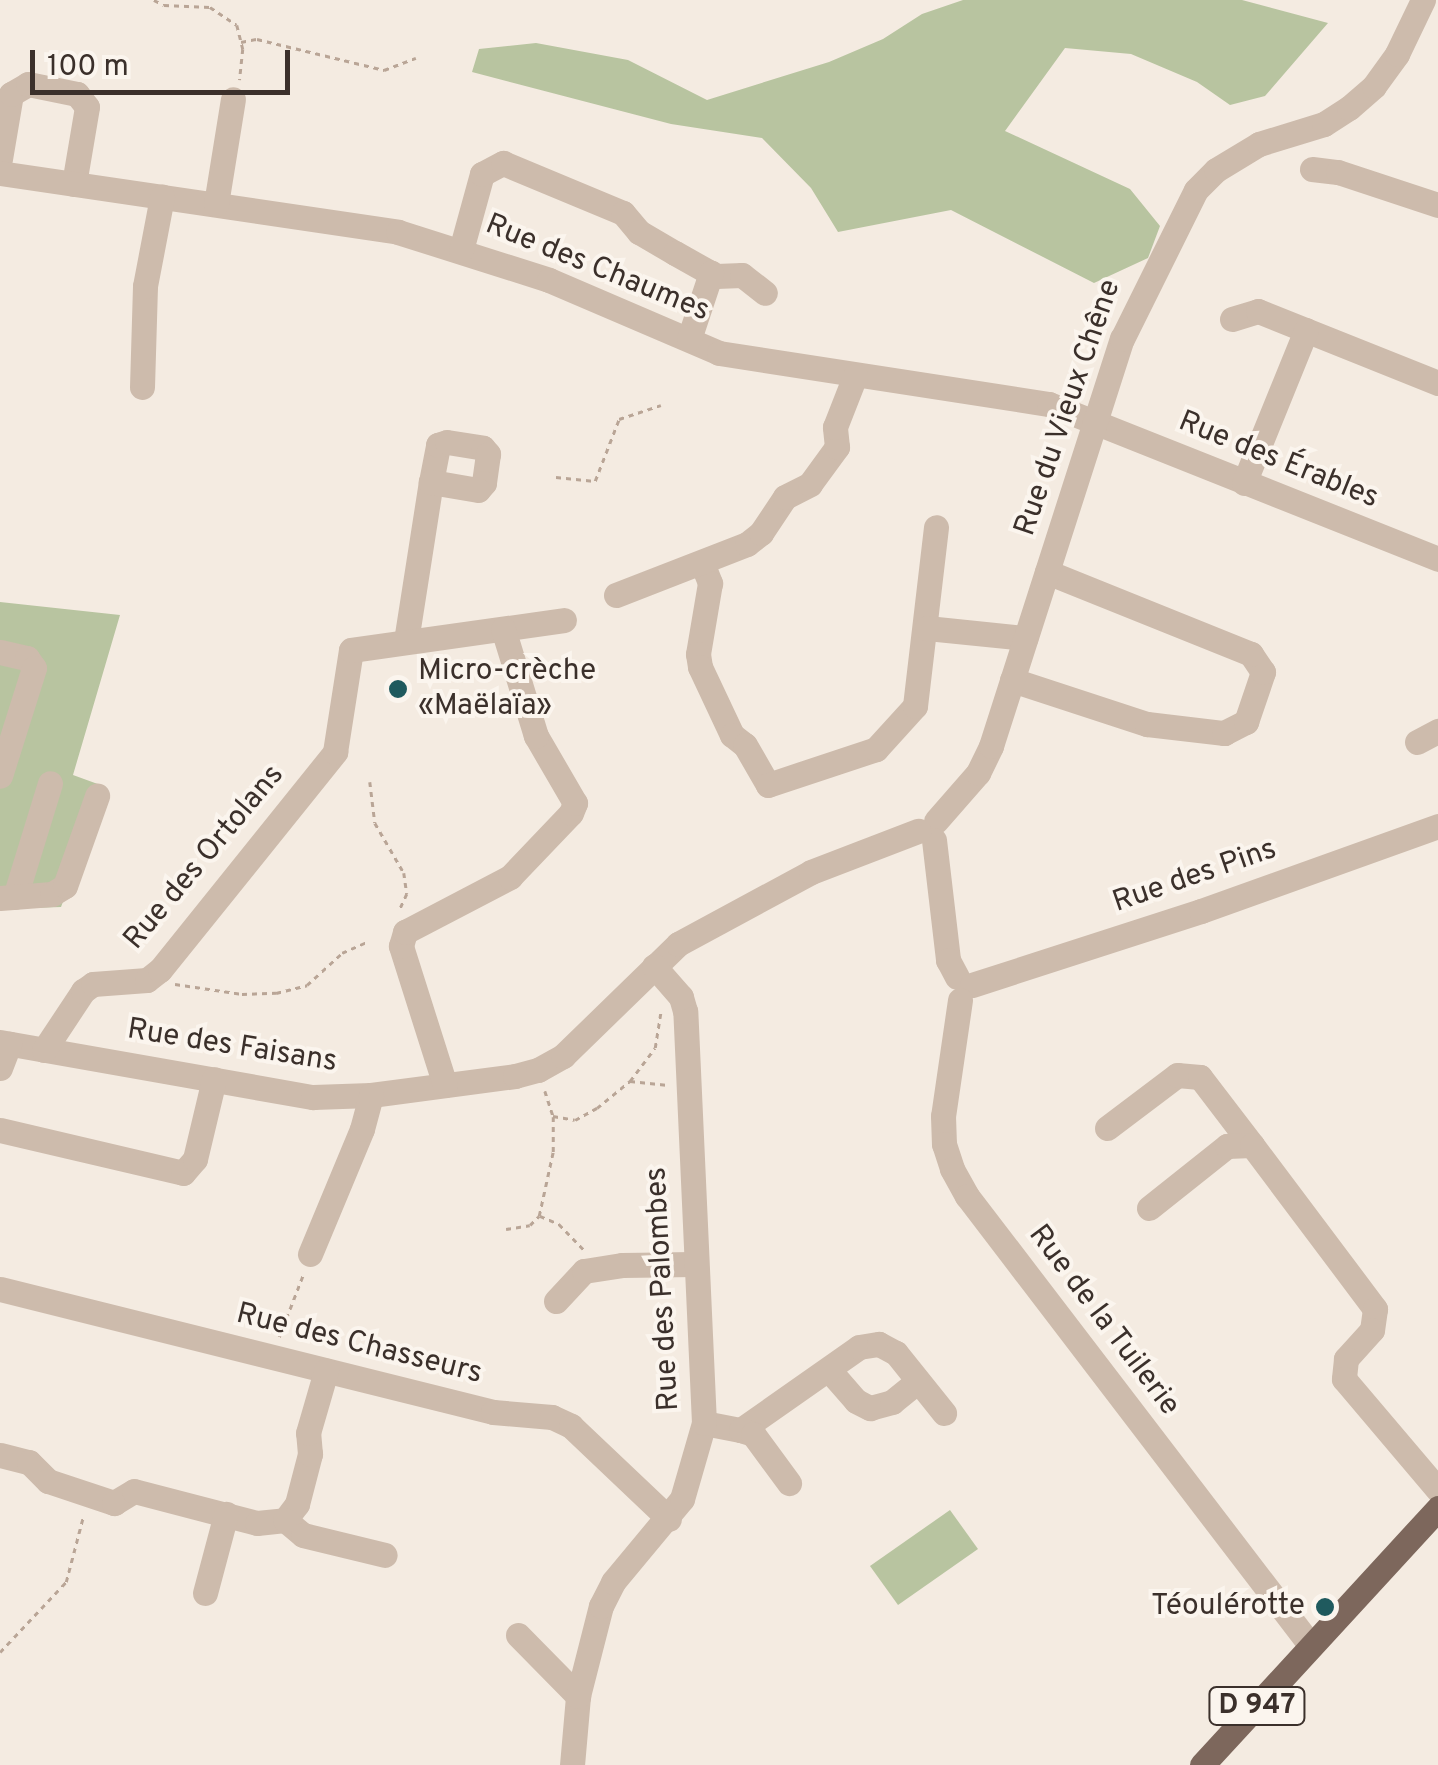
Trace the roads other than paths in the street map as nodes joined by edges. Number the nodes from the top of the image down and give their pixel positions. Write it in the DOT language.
graph roads {
  1 [pos="1423,0"];
  2 [pos="233,99"];
  3 [pos="0,159"];
  4 [pos="1312,169"];
  5 [pos="0,173"];
  6 [pos="74,184"];
  7 [pos="162,197"];
  8 [pos="216,204"];
  9 [pos="1438,205"];
  10 [pos="460,250"];
  11 [pos="712,273"];
  12 [pos="765,293"];
  13 [pos="1232,318"];
  14 [pos="1306,330"];
  15 [pos="689,339"];
  16 [pos="855,376"];
  17 [pos="1438,383"];
  18 [pos="142,387"];
  19 [pos="1094,422"];
  20 [pos="431,482"];
  21 [pos="1244,483"];
  22 [pos="936,526"];
  23 [pos="1438,559"];
  24 [pos="702,563"];
  25 [pos="1046,572"];
  26 [pos="616,595"];
  27 [pos="564,620"];
  28 [pos="926,628"];
  29 [pos="503,630"];
  30 [pos="1024,638"];
  31 [pos="406,641"];
  32 [pos="0,652"];
  33 [pos="1012,680"];
  34 [pos="0,776"];
  35 [pos="50,783"];
  36 [pos="97,796"];
  37 [pos="1438,826"];
  38 [pos="929,830"];
  39 [pos="7,897"];
  40 [pos="662,975"];
  41 [pos="963,987"];
  42 [pos="44,1050"];
  43 [pos="3,1051"];
  44 [pos="214,1080"];
  45 [pos="444,1085"];
  46 [pos="371,1095"];
  47 [pos="1107,1128"];
  48 [pos="0,1130"];
  49 [pos="1252,1144"];
  50 [pos="1149,1208"];
  51 [pos="310,1254"];
  52 [pos="694,1264"];
  53 [pos="0,1289"];
  54 [pos="556,1301"];
  55 [pos="829,1370"];
  56 [pos="326,1371"];
  57 [pos="918,1381"];
  58 [pos="944,1412"];
  59 [pos="704,1423"];
  60 [pos="741,1430"];
  61 [pos="0,1455"];
  62 [pos="788,1483"];
  63 [pos="1438,1490"];
  64 [pos="1438,1508"];
  65 [pos="226,1514"];
  66 [pos="668,1519"];
  67 [pos="285,1520"];
  68 [pos="385,1555"];
  69 [pos="206,1593"];
  70 [pos="518,1635"];
  71 [pos="1311,1646"];
  72 [pos="578,1696"];
  73 [pos="572,1765"];
  74 [pos="1202,1765"];
  1 -- 19 [label="street, Rue du Vieux Chêne"];
  2 -- 8 [label="street"];
  3 -- 6 [label="street"];
  4 -- 9 [label="street"];
  5 -- 6 [label="street, Rue des Chaumes"];
  6 -- 7 [label="street, Rue des Chaumes"];
  7 -- 8 [label="street, Rue des Chaumes"];
  7 -- 18 [label="street"];
  8 -- 10 [label="street, Rue des Chaumes"];
  10 -- 11 [label="street"];
  10 -- 15 [label="street, Rue des Chaumes"];
  11 -- 12 [label="street"];
  11 -- 15 [label="street"];
  13 -- 14 [label="street"];
  14 -- 17 [label="street"];
  14 -- 21 [label="street"];
  15 -- 16 [label="street, Rue des Chaumes"];
  16 -- 19 [label="street, Rue des Chaumes"];
  16 -- 24 [label="street"];
  19 -- 21 [label="street, Rue des Érables"];
  19 -- 25 [label="street, Rue du Vieux Chêne"];
  20 -- 31 [label="street"];
  21 -- 23 [label="street, Rue des Érables"];
  22 -- 28 [label="street"];
  24 -- 26 [label="street"];
  24 -- 28 [label="street"];
  25 -- 30 [label="street, Rue du Vieux Chêne"];
  25 -- 33 [label="street"];
  27 -- 29 [label="street"];
  28 -- 30 [label="street"];
  29 -- 31 [label="street"];
  29 -- 45 [label="street"];
  30 -- 33 [label="street, Rue du Vieux Chêne"];
  31 -- 42 [label="street, Rue des Ortolans"];
  32 -- 34 [label="street"];
  33 -- 38 [label="street, Rue du Vieux Chêne"];
  35 -- 39 [label="street"];
  36 -- 39 [label="street"];
  37 -- 41 [label="street, Rue des Pins"];
  38 -- 40 [label="street, Rue des Faisans"];
  38 -- 41 [label="street, Rue de la Tuilerie"];
  40 -- 45 [label="street, Rue des Faisans"];
  40 -- 52 [label="street, Rue des Palombes"];
  41 -- 71 [label="street, Rue de la Tuilerie"];
  42 -- 43 [label="street, Rue des Faisans"];
  42 -- 44 [label="street, Rue des Faisans"];
  44 -- 46 [label="street, Rue des Faisans"];
  44 -- 48 [label="street"];
  45 -- 46 [label="street, Rue des Faisans"];
  46 -- 51 [label="street"];
  47 -- 49 [label="street"];
  49 -- 50 [label="street"];
  49 -- 63 [label="street"];
  52 -- 54 [label="street"];
  52 -- 59 [label="street, Rue des Palombes"];
  53 -- 56 [label="street, Rue des Chasseurs"];
  55 -- 57 [label="street"];
  55 -- 57 [label="street"];
  55 -- 60 [label="street"];
  56 -- 66 [label="street, Rue des Chasseurs"];
  56 -- 67 [label="street"];
  57 -- 58 [label="street"];
  59 -- 60 [label="street"];
  59 -- 66 [label="street, Rue des Palombes"];
  60 -- 62 [label="street"];
  61 -- 65 [label="street"];
  64 -- 71 [label="main road, D 947"];
  65 -- 67 [label="street"];
  65 -- 69 [label="street"];
  66 -- 72 [label="street, Rue des Palombes"];
  67 -- 68 [label="street"];
  70 -- 72 [label="street"];
  71 -- 74 [label="main road, D 947"];
  72 -- 73 [label="street, Rue des Palombes"];
}
